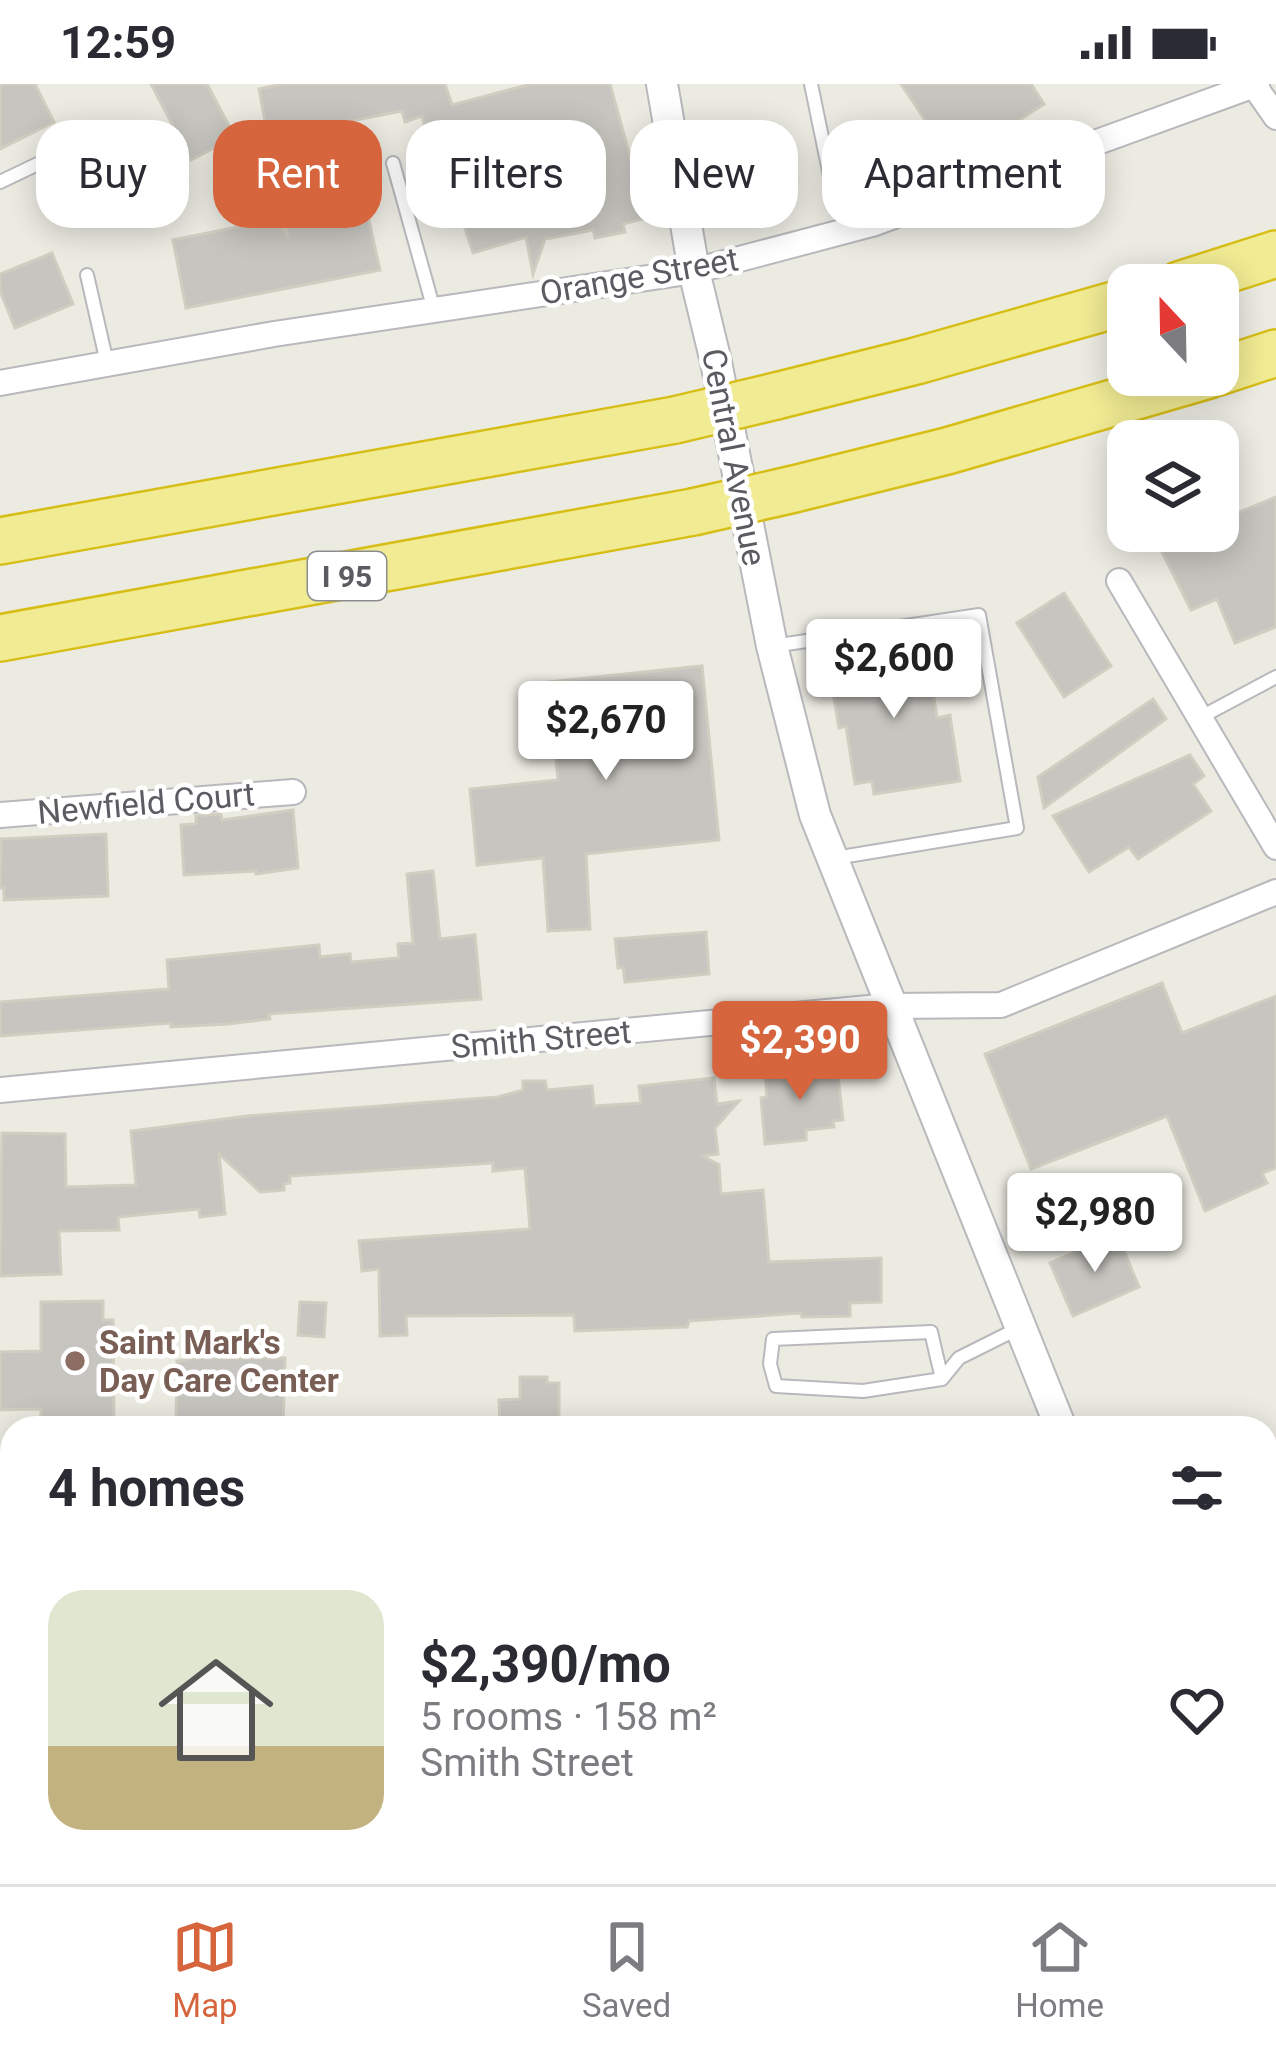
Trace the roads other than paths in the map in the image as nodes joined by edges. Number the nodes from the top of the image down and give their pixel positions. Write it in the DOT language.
graph roads {
  1 [pos="662,84"];
  2 [pos="811,84"];
  3 [pos="1254,84"];
  4 [pos="1276,117"];
  5 [pos="822,137"];
  6 [pos="393,164"];
  7 [pos="36,165"];
  8 [pos="0,182"];
  9 [pos="1276,254"];
  10 [pos="1239,266"];
  11 [pos="694,271"];
  12 [pos="88,275"];
  13 [pos="1107,307"];
  14 [pos="434,310"];
  15 [pos="1276,353"];
  16 [pos="107,362"];
  17 [pos="1239,365"];
  18 [pos="0,383"];
  19 [pos="1138,396"];
  20 [pos="0,541"];
  21 [pos="1119,581"];
  22 [pos="0,638"];
  23 [pos="772,646"];
  24 [pos="1276,677"];
  25 [pos="1202,717"];
  26 [pos="293,792"];
  27 [pos="0,815"];
  28 [pos="1276,847"];
  29 [pos="832,859"];
  30 [pos="1276,892"];
  31 [pos="890,1006"];
  32 [pos="0,1090"];
  33 [pos="1020,1328"];
  34 [pos="942,1378"];
  35 [pos="1056,1416"];
  1 -- 11 [label="street, Central Avenue"];
  2 -- 5 [label="lane"];
  3 -- 4 [label="street"];
  3 -- 11 [label="street, Orange Street"];
  6 -- 14 [label="lane"];
  7 -- 8 [label="lane"];
  9 -- 10 [label="highway"];
  11 -- 14 [label="street, Orange Street"];
  11 -- 23 [label="street, Central Avenue"];
  12 -- 16 [label="lane"];
  13 -- 20 [label="highway, bridge"];
  14 -- 16 [label="street, Orange Street"];
  15 -- 17 [label="highway"];
  16 -- 18 [label="street, Orange Street"];
  19 -- 22 [label="highway, I 95, bridge"];
  21 -- 25 [label="street"];
  23 -- 29 [label="street, Central Avenue"];
  23 -- 29 [label="lane"];
  24 -- 25 [label="lane"];
  25 -- 28 [label="street"];
  26 -- 27 [label="street, Newfield Court"];
  29 -- 31 [label="street, Central Avenue"];
  30 -- 31 [label="street, Smith Street"];
  31 -- 32 [label="street, Smith Street"];
  31 -- 33 [label="street, Central Avenue"];
  33 -- 34 [label="lane"];
  33 -- 35 [label="street, Central Avenue"];
  34 -- 34 [label="lane"];
}
